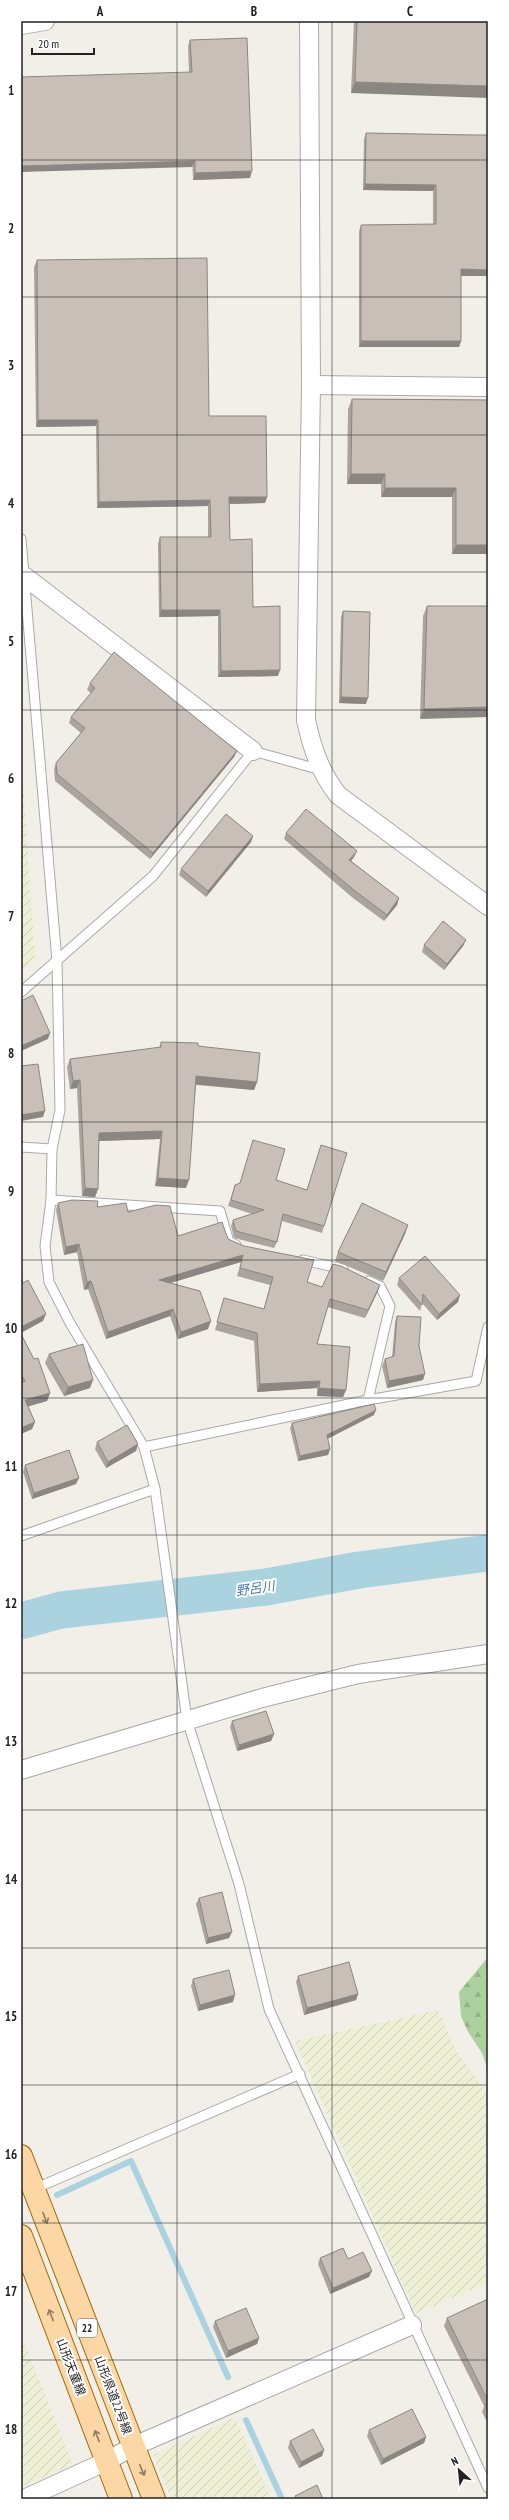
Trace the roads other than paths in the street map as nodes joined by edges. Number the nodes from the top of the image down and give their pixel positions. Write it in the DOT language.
graph roads {
  1 [pos="45,21"];
  2 [pos="309,21"];
  3 [pos="21,25"];
  4 [pos="311,384"];
  5 [pos="488,387"];
  6 [pos="21,539"];
  7 [pos="24,576"];
  8 [pos="253,751"];
  9 [pos="322,770"];
  10 [pos="488,906"];
  11 [pos="57,961"];
  12 [pos="21,992"];
  13 [pos="21,1147"];
  14 [pos="52,1149"];
  15 [pos="51,1200"];
  16 [pos="243,1248"];
  17 [pos="295,1258"];
  18 [pos="488,1327"];
  19 [pos="368,1400"];
  20 [pos="144,1447"];
  21 [pos="155,1489"];
  22 [pos="21,1536"];
  23 [pos="488,1654"];
  24 [pos="187,1720"];
  25 [pos="21,1770"];
  26 [pos="300,2074"];
  27 [pos="21,2156"];
  28 [pos="34,2189"];
  29 [pos="21,2236"];
  30 [pos="412,2325"];
  31 [pos="132,2447"];
  32 [pos="107,2461"];
  33 [pos="488,2488"];
  34 [pos="24,2499"];
  35 [pos="121,2499"];
  36 [pos="154,2499"];
  1 -- 3 [label="street"];
  2 -- 4 [label="street"];
  4 -- 5 [label="street"];
  4 -- 9 [label="street"];
  6 -- 7 [label="lane"];
  7 -- 8 [label="street"];
  7 -- 11 [label="lane"];
  8 -- 9 [label="lane"];
  8 -- 11 [label="lane"];
  9 -- 10 [label="street"];
  11 -- 12 [label="lane"];
  11 -- 14 [label="lane"];
  13 -- 14 [label="lane"];
  14 -- 15 [label="lane"];
  15 -- 16 [label="lane"];
  15 -- 20 [label="lane"];
  17 -- 19 [label="lane"];
  18 -- 19 [label="lane"];
  19 -- 20 [label="lane"];
  20 -- 21 [label="lane"];
  21 -- 22 [label="lane"];
  21 -- 24 [label="lane"];
  23 -- 24 [label="street"];
  24 -- 25 [label="street"];
  24 -- 26 [label="lane"];
  26 -- 28 [label="lane"];
  26 -- 30 [label="lane"];
  27 -- 28 [label="main road, 山形県道22号線 / 22"];
  28 -- 31 [label="main road, 山形県道22号線 / 22, one-way"];
  32 -- 29 [label="main road, 山形天童線 / 22, one-way"];
  30 -- 31 [label="street"];
  30 -- 33 [label="lane"];
  31 -- 32 [label="street"];
  31 -- 36 [label="main road, 山形県道22号線 / 22, one-way"];
  32 -- 34 [label="street"];
  32 -- 35 [label="main road, 山形天童線 / 22"];
}
